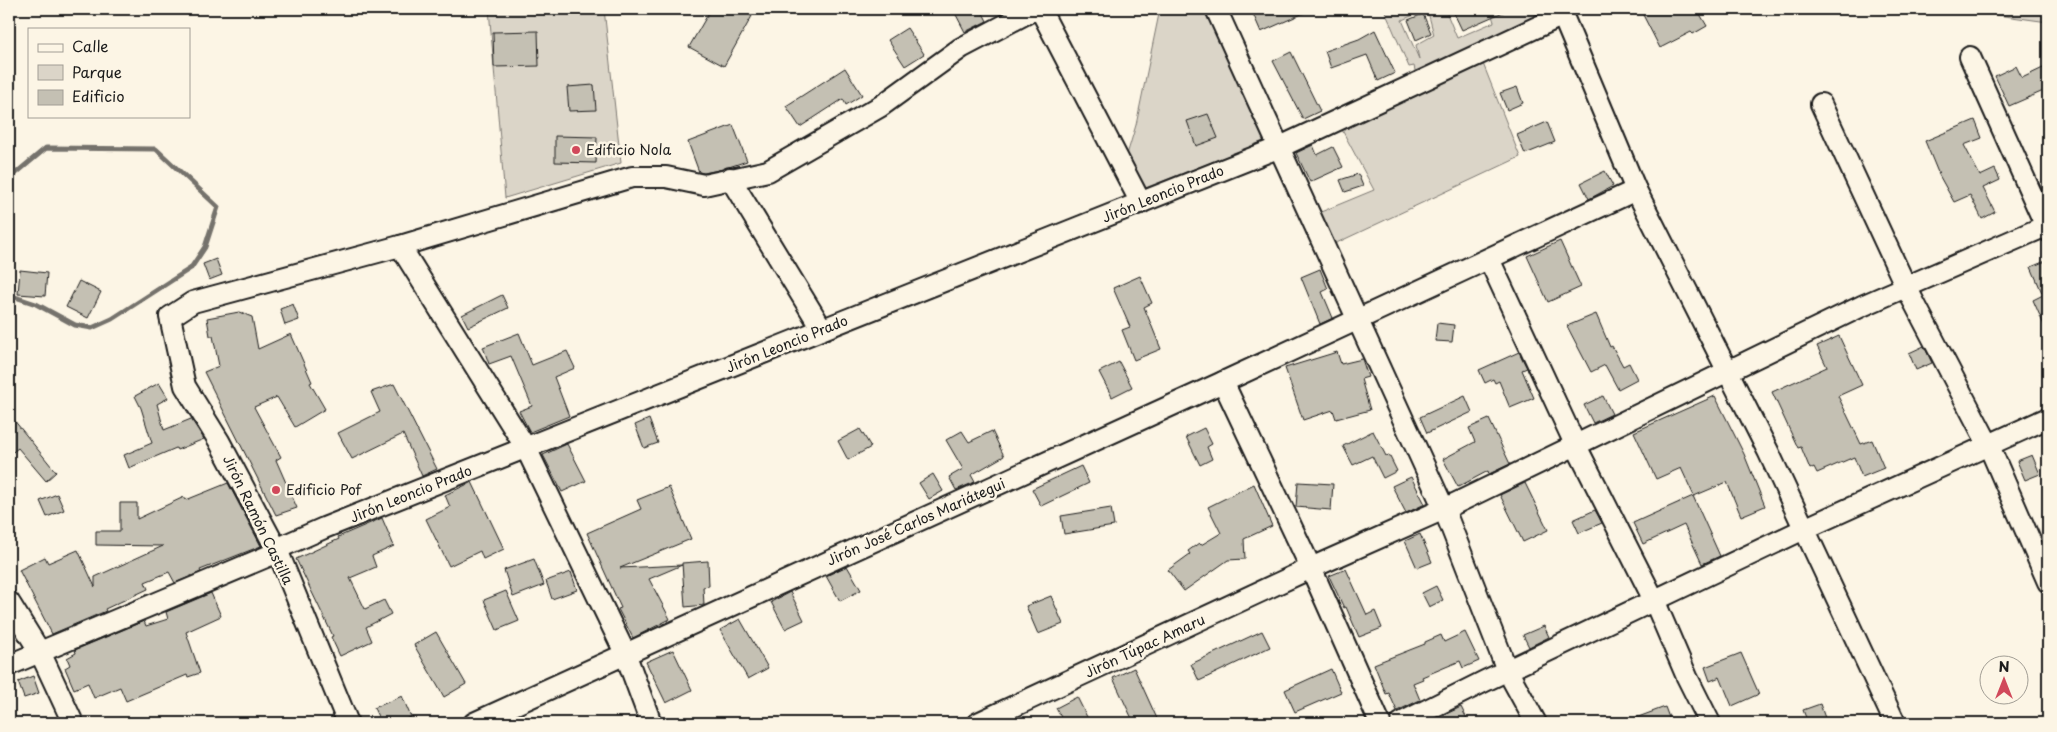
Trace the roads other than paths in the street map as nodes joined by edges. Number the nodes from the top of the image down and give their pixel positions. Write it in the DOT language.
graph roads {
  1 [pos="1036,9"];
  2 [pos="1040,9"];
  3 [pos="1216,9"];
  4 [pos="1561,12"];
  5 [pos="1970,57"];
  6 [pos="1821,104"];
  7 [pos="1280,147"];
  8 [pos="730,178"];
  9 [pos="1636,190"];
  10 [pos="1141,203"];
  11 [pos="2047,227"];
  12 [pos="400,246"];
  13 [pos="1489,259"];
  14 [pos="1906,287"];
  15 [pos="1358,320"];
  16 [pos="822,329"];
  17 [pos="1728,373"];
  18 [pos="1223,382"];
  19 [pos="2048,418"];
  20 [pos="1575,444"];
  21 [pos="1989,446"];
  22 [pos="526,448"];
  23 [pos="1444,509"];
  24 [pos="1804,529"];
  25 [pos="278,552"];
  26 [pos="1311,568"];
  27 [pos="2048,582"];
  28 [pos="1654,600"];
  29 [pos="9,602"];
  30 [pos="40,652"];
  31 [pos="625,654"];
  32 [pos="9,665"];
  33 [pos="1507,670"];
  34 [pos="73,723"];
  35 [pos="348,723"];
  36 [pos="474,723"];
  37 [pos="651,723"];
  38 [pos="978,723"];
  39 [pos="1380,723"];
  40 [pos="1401,723"];
  41 [pos="1536,723"];
  42 [pos="1710,723"];
  43 [pos="1895,723"];
  1 -- 8 [label="street"];
  2 -- 10 [label="street"];
  3 -- 7 [label="street"];
  4 -- 7 [label="street, Jirón Leoncio Prado"];
  4 -- 9 [label="street"];
  5 -- 11 [label="street"];
  6 -- 14 [label="street"];
  7 -- 10 [label="street, Jirón Leoncio Prado"];
  7 -- 15 [label="street"];
  8 -- 12 [label="street"];
  8 -- 16 [label="street"];
  9 -- 13 [label="street, Jirón José Carlos Mariátegui"];
  9 -- 17 [label="street"];
  10 -- 16 [label="street, Jirón Leoncio Prado"];
  11 -- 14 [label="street, Jirón Túpac Amaru"];
  12 -- 22 [label="street"];
  12 -- 22 [label="street"];
  12 -- 25 [label="street, Jirón Ramón Castilla"];
  13 -- 15 [label="street, Jirón José Carlos Mariátegui"];
  13 -- 20 [label="street"];
  14 -- 17 [label="street, Jirón Túpac Amaru"];
  14 -- 21 [label="street"];
  15 -- 18 [label="street, Jirón José Carlos Mariátegui"];
  15 -- 23 [label="street"];
  16 -- 22 [label="street, Jirón Leoncio Prado"];
  17 -- 20 [label="street, Jirón Túpac Amaru"];
  17 -- 24 [label="street"];
  18 -- 26 [label="street"];
  18 -- 31 [label="street, Jirón José Carlos Mariátegui"];
  19 -- 21 [label="street"];
  20 -- 23 [label="street, Jirón Túpac Amaru"];
  20 -- 28 [label="street"];
  21 -- 24 [label="street"];
  21 -- 27 [label="street"];
  22 -- 25 [label="street, Jirón Leoncio Prado"];
  22 -- 31 [label="street"];
  23 -- 26 [label="street, Jirón Túpac Amaru"];
  23 -- 33 [label="street"];
  24 -- 28 [label="street"];
  24 -- 43 [label="street"];
  25 -- 30 [label="street, Jirón Leoncio Prado"];
  25 -- 35 [label="street, Jirón Ramón Castilla"];
  26 -- 38 [label="street, Jirón Túpac Amaru"];
  26 -- 39 [label="street"];
  28 -- 33 [label="street"];
  28 -- 42 [label="street"];
  29 -- 30 [label="street"];
  30 -- 32 [label="street, Jirón Leoncio Prado"];
  30 -- 34 [label="street"];
  31 -- 36 [label="street, Jirón José Carlos Mariátegui"];
  31 -- 37 [label="street"];
  33 -- 40 [label="street"];
  33 -- 41 [label="street"];
}
